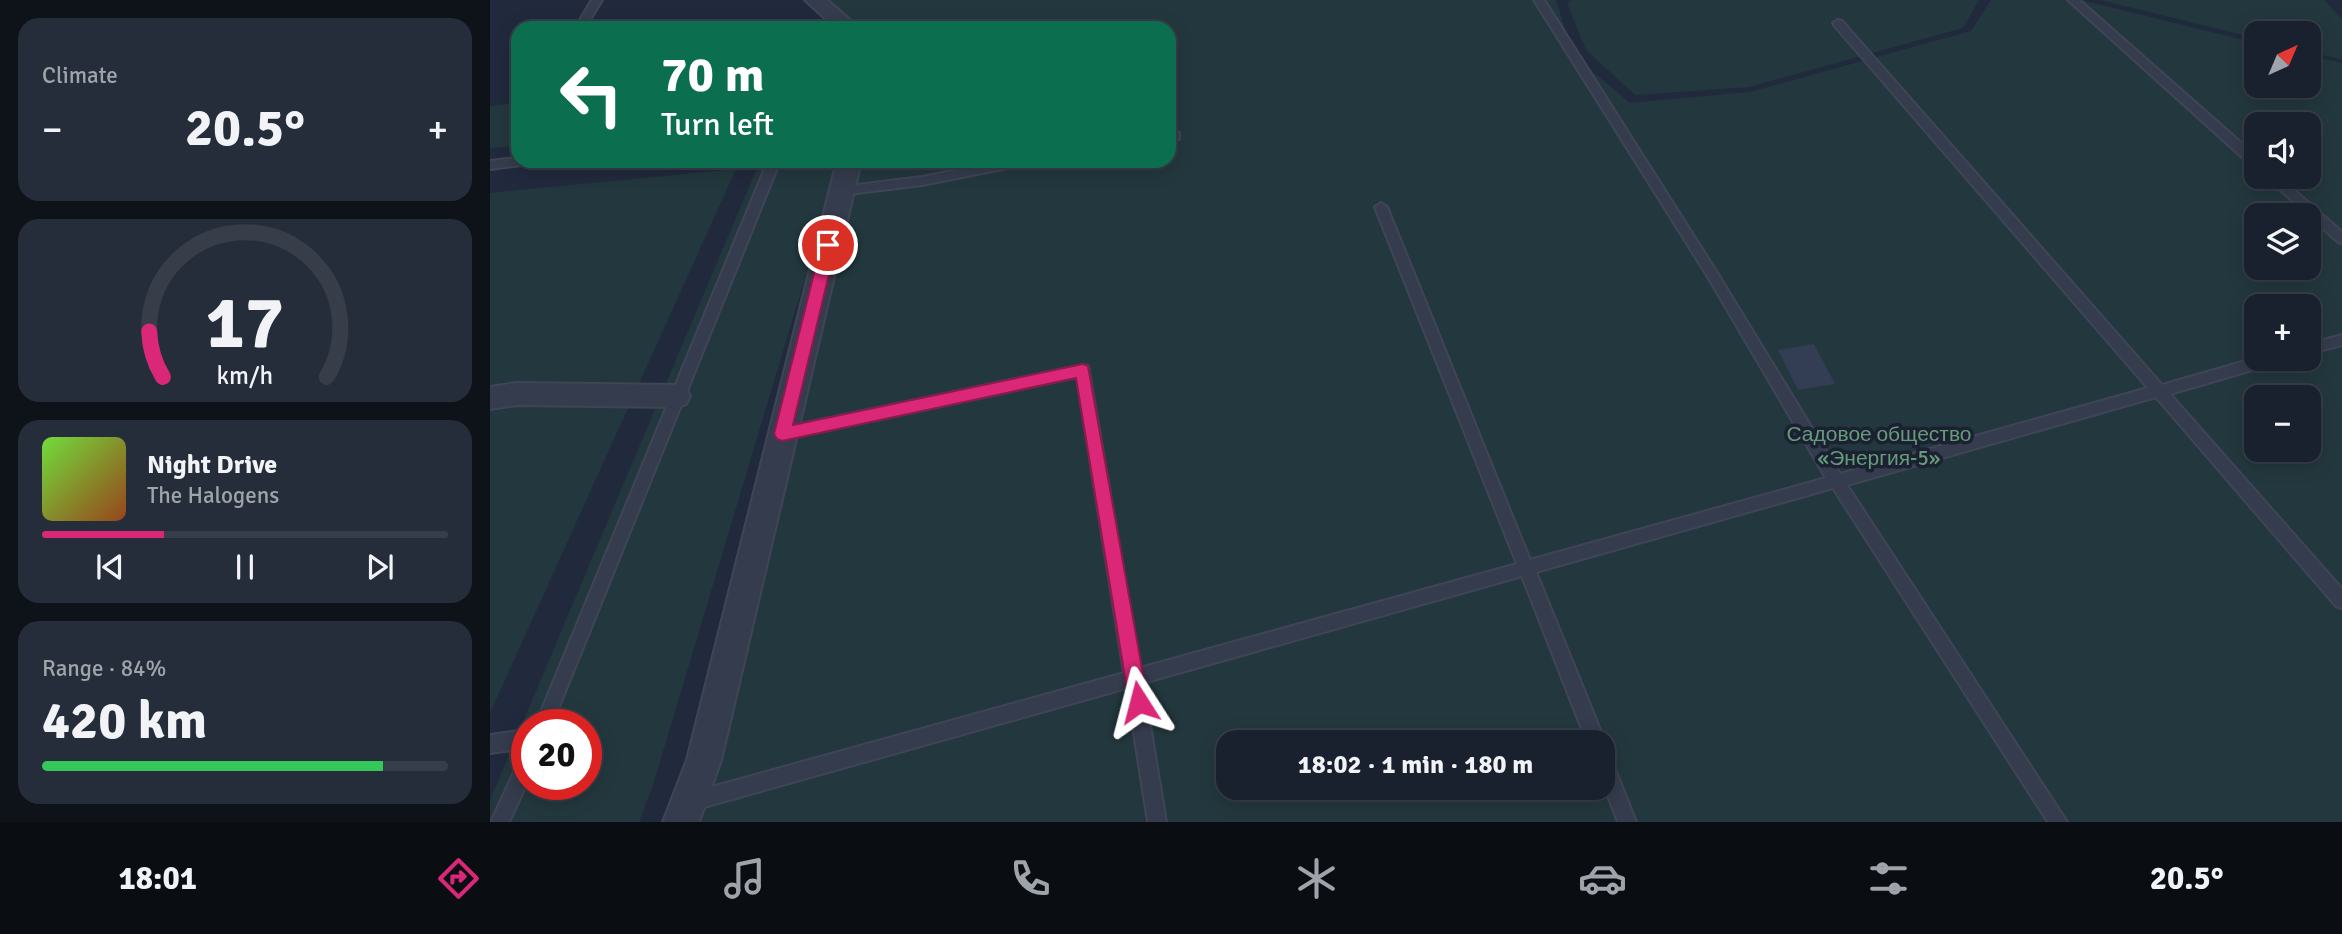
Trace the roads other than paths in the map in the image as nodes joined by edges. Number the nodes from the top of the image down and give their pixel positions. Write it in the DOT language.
graph roads {
  1 [pos="597,0"];
  2 [pos="815,0"];
  3 [pos="1539,0"];
  4 [pos="2073,0"];
  5 [pos="584,21"];
  6 [pos="840,21"];
  7 [pos="1838,23"];
  8 [pos="2244,152"];
  9 [pos="511,162"];
  10 [pos="490,165"];
  11 [pos="771,168"];
  12 [pos="847,168"];
  13 [pos="988,168"];
  14 [pos="2286,189"];
  15 [pos="842,191"];
  16 [pos="1381,207"];
  17 [pos="2342,239"];
  18 [pos="2342,340"];
  19 [pos="2321,346"];
  20 [pos="2244,366"];
  21 [pos="2157,389"];
  22 [pos="676,396"];
  23 [pos="490,398"];
  24 [pos="782,434"];
  25 [pos="1835,479"];
  26 [pos="1527,568"];
  27 [pos="2342,601"];
  28 [pos="1135,677"];
  29 [pos="550,709"];
  30 [pos="1591,730"];
  31 [pos="511,741"];
  32 [pos="490,744"];
  33 [pos="1615,790"];
  34 [pos="511,798"];
  35 [pos="684,812"];
  36 [pos="500,822"];
  37 [pos="1157,822"];
  38 [pos="1628,822"];
  39 [pos="2058,822"];
  1 -- 5 [label="lane"];
  2 -- 6 [label="street"];
  3 -- 25 [label="lane"];
  4 -- 8 [label="lane"];
  7 -- 21 [label="lane"];
  9 -- 10 [label="lane"];
  11 -- 22 [label="lane"];
  12 -- 15 [label="street"];
  13 -- 15 [label="lane"];
  14 -- 17 [label="lane"];
  15 -- 24 [label="street"];
  16 -- 26 [label="lane"];
  18 -- 19 [label="lane"];
  20 -- 21 [label="lane"];
  21 -- 25 [label="lane"];
  21 -- 27 [label="lane"];
  22 -- 23 [label="street"];
  22 -- 29 [label="lane"];
  24 -- 28 [label="lane"];
  24 -- 35 [label="street"];
  25 -- 26 [label="lane"];
  25 -- 39 [label="lane"];
  26 -- 28 [label="lane"];
  26 -- 30 [label="lane"];
  28 -- 35 [label="lane"];
  28 -- 37 [label="lane"];
  31 -- 32 [label="lane"];
  33 -- 38 [label="lane"];
  34 -- 36 [label="lane"];
}
